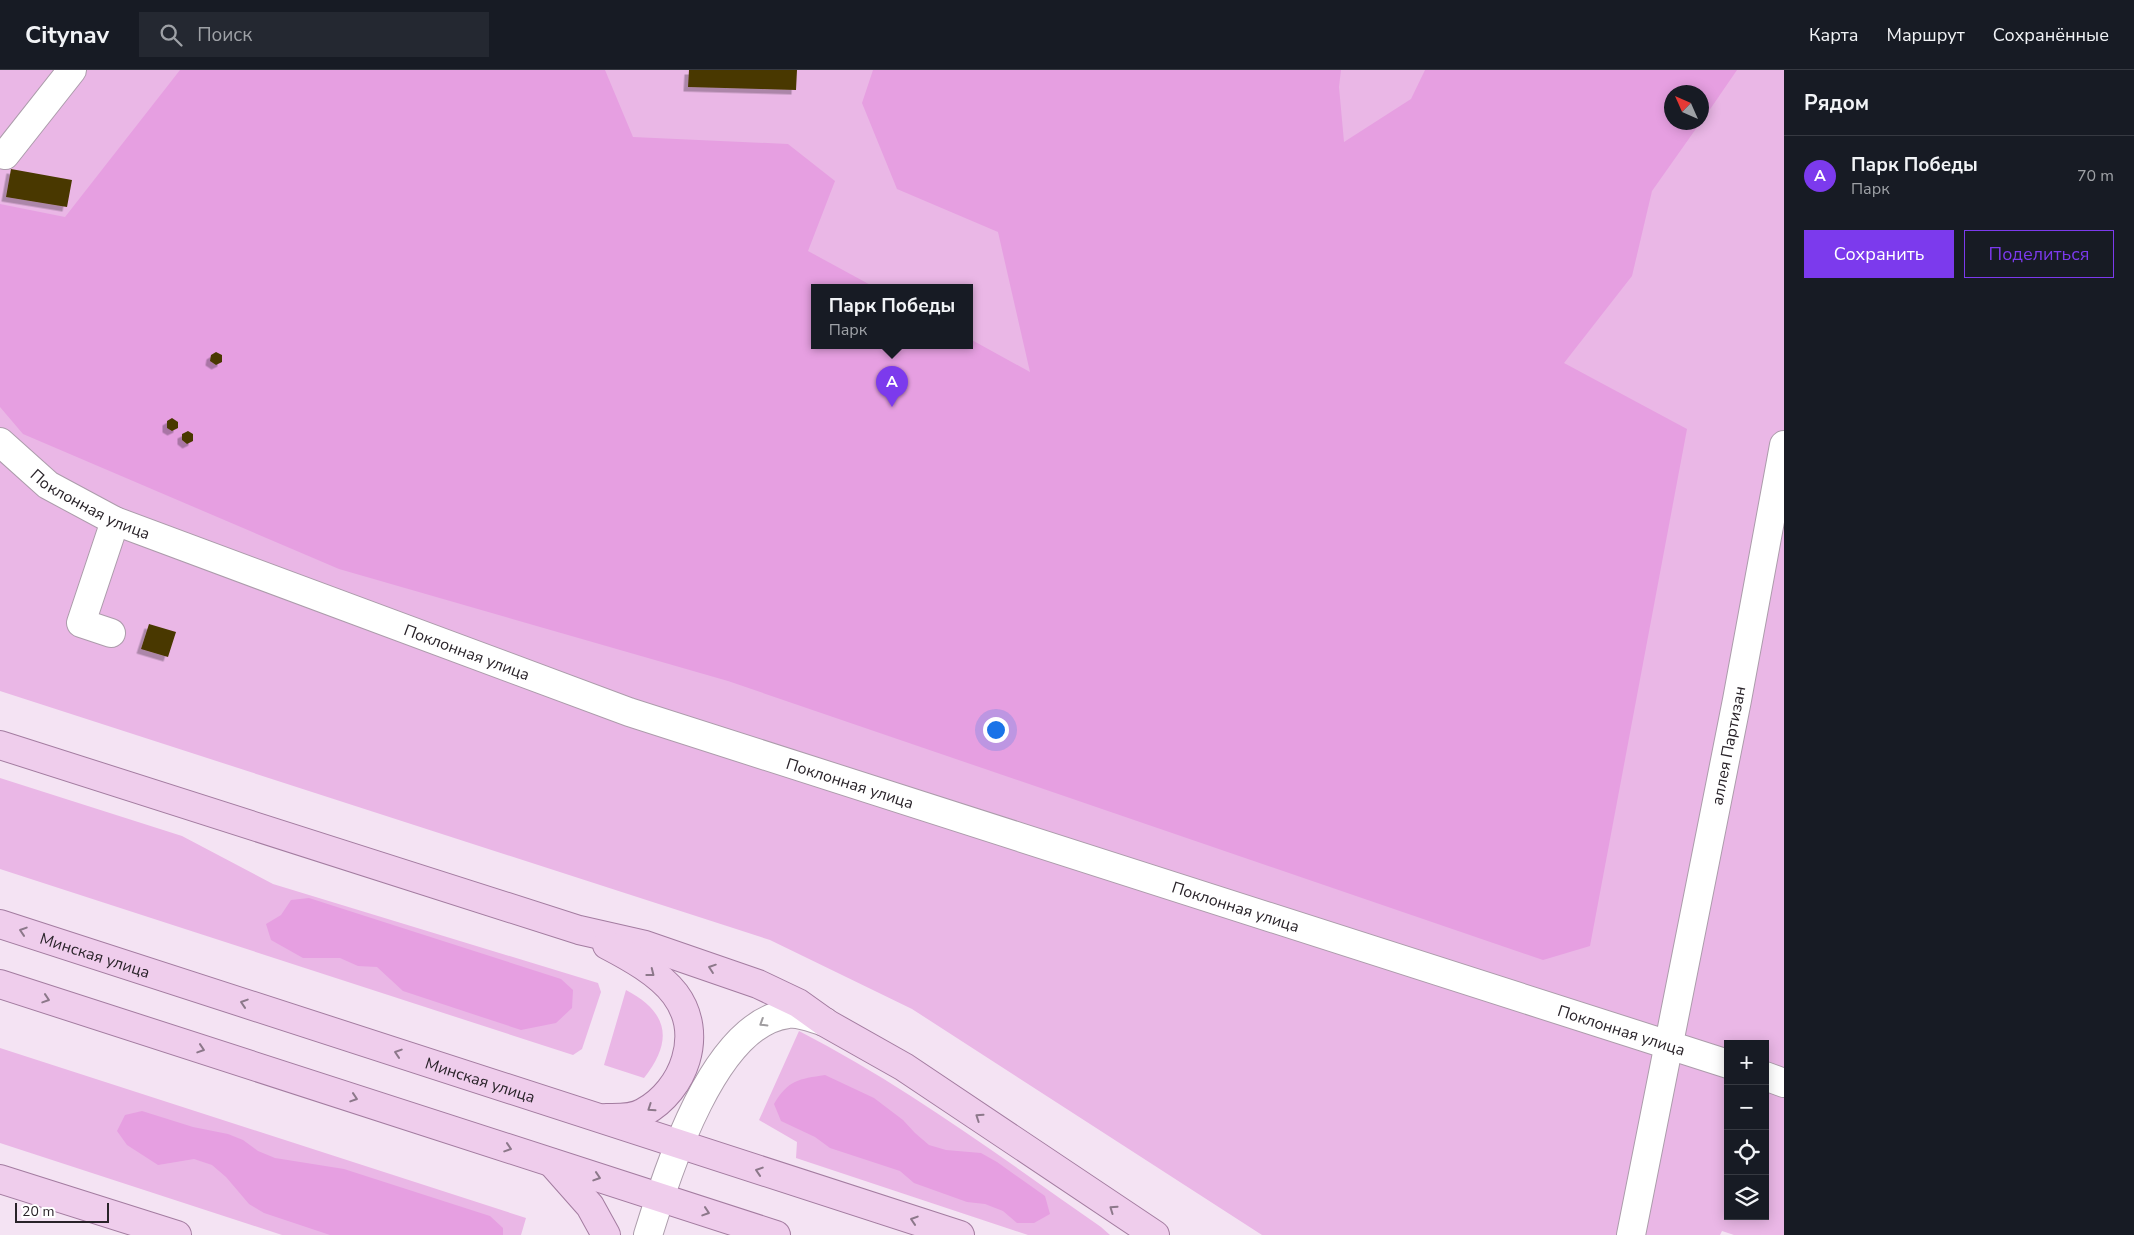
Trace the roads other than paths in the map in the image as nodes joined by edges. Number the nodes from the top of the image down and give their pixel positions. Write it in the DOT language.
graph roads {
  1 [pos="72,70"];
  2 [pos="0,154"];
  3 [pos="0,442"];
  4 [pos="1784,445"];
  5 [pos="115,521"];
  6 [pos="111,633"];
  7 [pos="0,745"];
  8 [pos="0,924"];
  9 [pos="579,930"];
  10 [pos="0,984"];
  11 [pos="826,1023"];
  12 [pos="1669,1045"];
  13 [pos="1724,1063"];
  14 [pos="1769,1077"];
  15 [pos="1784,1082"];
  16 [pos="594,1117"];
  17 [pos="680,1145"];
  18 [pos="550,1162"];
  19 [pos="0,1179"];
  20 [pos="660,1198"];
  21 [pos="177,1235"];
  22 [pos="606,1235"];
  23 [pos="648,1235"];
  24 [pos="776,1235"];
  25 [pos="960,1235"];
  26 [pos="1155,1235"];
  27 [pos="1631,1235"];
  1 -- 2 [label="street"];
  3 -- 5 [label="street, Поклонная улица"];
  4 -- 12 [label="street, аллея Партизан"];
  5 -- 6 [label="street"];
  5 -- 12 [label="street, Поклонная улица"];
  7 -- 9 [label="main road"];
  16 -- 8 [label="main road, Минская улица, one-way"];
  11 -- 9 [label="main road, one-way"];
  9 -- 16 [label="main road, one-way"];
  10 -- 18 [label="main road, one-way"];
  11 -- 17 [label="street, one-way"];
  26 -- 11 [label="main road, one-way"];
  12 -- 13 [label="street, Поклонная улица"];
  12 -- 27 [label="street, аллея Партизан"];
  14 -- 15 [label="street"];
  16 -- 17 [label="main road, Минская улица"];
  17 -- 20 [label="street"];
  25 -- 17 [label="main road, Минская улица, one-way"];
  18 -- 20 [label="main road, one-way"];
  18 -- 22 [label="main road"];
  19 -- 21 [label="main road"];
  20 -- 23 [label="street"];
  20 -- 24 [label="main road, one-way"];
}
